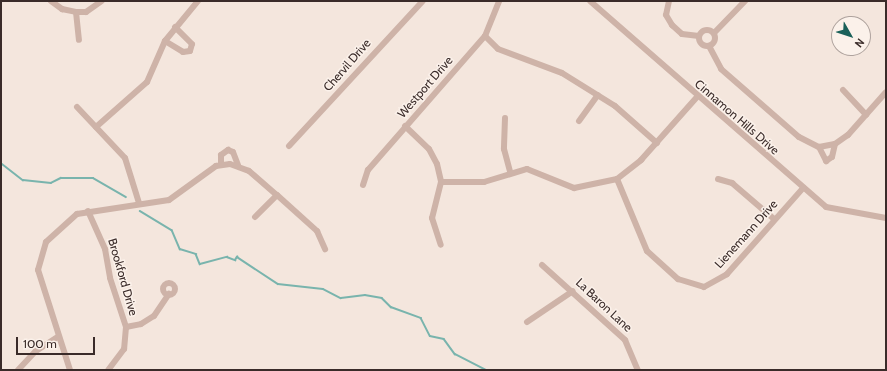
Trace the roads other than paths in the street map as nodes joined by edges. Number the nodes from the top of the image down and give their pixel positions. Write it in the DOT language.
graph roads {
  1 [pos="51,1"];
  2 [pos="102,1"];
  3 [pos="198,1"];
  4 [pos="423,1"];
  5 [pos="499,1"];
  6 [pos="590,1"];
  7 [pos="669,1"];
  8 [pos="745,1"];
  9 [pos="76,12"];
  10 [pos="175,27"];
  11 [pos="714,33"];
  12 [pos="485,36"];
  13 [pos="699,36"];
  14 [pos="79,40"];
  15 [pos="166,41"];
  16 [pos="709,46"];
  17 [pos="843,90"];
  18 [pos="886,92"];
  19 [pos="598,95"];
  20 [pos="697,97"];
  21 [pos="77,107"];
  22 [pos="866,115"];
  23 [pos="505,118"];
  24 [pos="579,121"];
  25 [pos="406,126"];
  26 [pos="96,128"];
  27 [pos="657,143"];
  28 [pos="835,144"];
  29 [pos="289,146"];
  30 [pos="819,147"];
  31 [pos="221,165"];
  32 [pos="238,165"];
  33 [pos="510,171"];
  34 [pos="617,179"];
  35 [pos="718,179"];
  36 [pos="442,182"];
  37 [pos="363,185"];
  38 [pos="802,188"];
  39 [pos="277,195"];
  40 [pos="139,203"];
  41 [pos="88,210"];
  42 [pos="255,217"];
  43 [pos="886,218"];
  44 [pos="774,219"];
  45 [pos="441,245"];
  46 [pos="325,249"];
  47 [pos="542,265"];
  48 [pos="574,291"];
  49 [pos="169,294"];
  50 [pos="527,322"];
  51 [pos="126,327"];
  52 [pos="59,336"];
  53 [pos="18,370"];
  54 [pos="70,370"];
  55 [pos="108,370"];
  56 [pos="638,370"];
  1 -- 9 [label="street"];
  2 -- 9 [label="street"];
  3 -- 10 [label="street"];
  4 -- 29 [label="street, Chervil Drive"];
  5 -- 12 [label="street, Westport Drive"];
  6 -- 20 [label="street, Cinnamon Hills Drive"];
  7 -- 13 [label="street"];
  8 -- 11 [label="street"];
  9 -- 14 [label="street"];
  10 -- 15 [label="street"];
  10 -- 15 [label="street"];
  11 -- 13 [label="street"];
  11 -- 16 [label="street"];
  12 -- 19 [label="street"];
  12 -- 25 [label="street, Westport Drive"];
  13 -- 16 [label="street"];
  15 -- 26 [label="street"];
  16 -- 30 [label="street"];
  17 -- 22 [label="street"];
  18 -- 22 [label="street"];
  19 -- 24 [label="street"];
  19 -- 27 [label="street"];
  20 -- 27 [label="street"];
  20 -- 38 [label="street, Cinnamon Hills Drive"];
  21 -- 26 [label="street"];
  22 -- 28 [label="street"];
  23 -- 33 [label="street"];
  25 -- 36 [label="street"];
  25 -- 37 [label="street, Westport Drive"];
  26 -- 40 [label="street"];
  27 -- 34 [label="street"];
  28 -- 30 [label="street"];
  28 -- 30 [label="street"];
  31 -- 32 [label="street"];
  31 -- 32 [label="street"];
  31 -- 40 [label="street"];
  32 -- 39 [label="street"];
  33 -- 34 [label="street"];
  33 -- 36 [label="street"];
  34 -- 44 [label="street, Lienemann Drive"];
  35 -- 44 [label="street"];
  36 -- 45 [label="street"];
  38 -- 43 [label="street, Cinnamon Hills Drive"];
  38 -- 44 [label="street, Lienemann Drive"];
  39 -- 42 [label="street"];
  39 -- 46 [label="street"];
  40 -- 41 [label="street"];
  41 -- 51 [label="street, Brookford Drive"];
  41 -- 52 [label="street"];
  47 -- 48 [label="street, La Baron Lane"];
  48 -- 50 [label="street"];
  48 -- 56 [label="street, La Baron Lane"];
  49 -- 51 [label="street"];
  51 -- 55 [label="street, Brookford Drive"];
  52 -- 53 [label="street"];
  52 -- 54 [label="street"];
}
